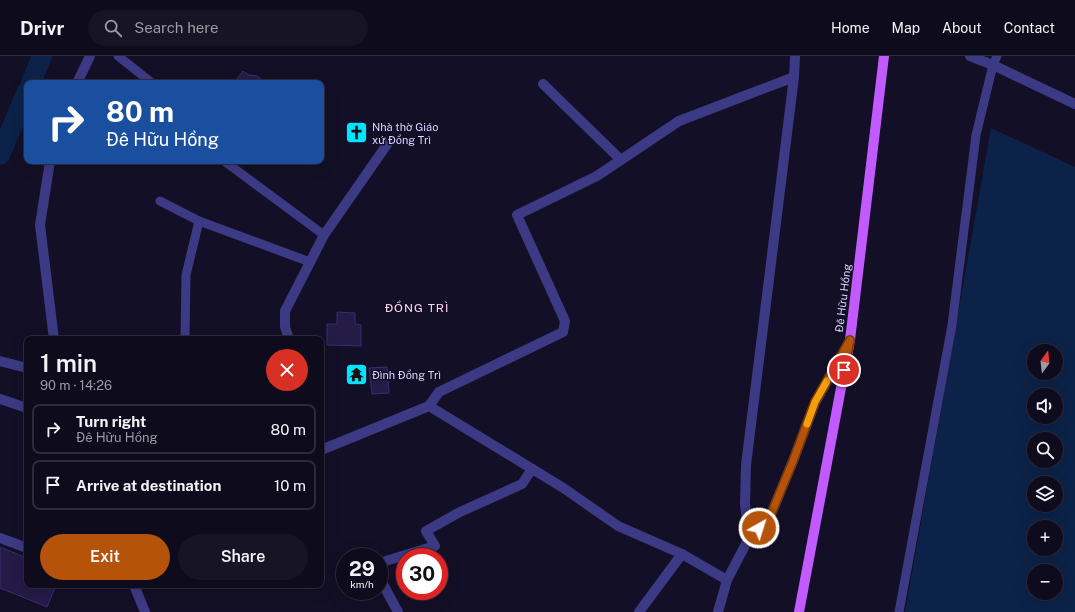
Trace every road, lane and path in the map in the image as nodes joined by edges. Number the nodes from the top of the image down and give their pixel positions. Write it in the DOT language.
graph roads {
  1 [pos="90,56"];
  2 [pos="118,56"];
  3 [pos="795,56"];
  4 [pos="884,56"];
  5 [pos="970,56"];
  6 [pos="995,60"];
  7 [pos="794,77"];
  8 [pos="78,80"];
  9 [pos="148,80"];
  10 [pos="543,84"];
  11 [pos="1075,104"];
  12 [pos="388,143"];
  13 [pos="621,160"];
  14 [pos="50,164"];
  15 [pos="228,164"];
  16 [pos="160,201"];
  17 [pos="199,221"];
  18 [pos="324,235"];
  19 [pos="310,262"];
  20 [pos="54,336"];
  21 [pos="185,336"];
  22 [pos="288,336"];
  23 [pos="850,340"];
  24 [pos="0,361"];
  25 [pos="24,367"];
  26 [pos="0,399"];
  27 [pos="429,406"];
  28 [pos="24,407"];
  29 [pos="324,447"];
  30 [pos="532,469"];
  31 [pos="0,538"];
  32 [pos="749,538"];
  33 [pos="24,547"];
  34 [pos="682,554"];
  35 [pos="388,560"];
  36 [pos="727,580"];
  37 [pos="134,588"];
  38 [pos="388,594"];
  39 [pos="145,612"];
  40 [pos="398,612"];
  41 [pos="639,612"];
  42 [pos="718,612"];
  43 [pos="799,612"];
  44 [pos="899,612"];
  1 -- 8 [label="street"];
  2 -- 9 [label="lane"];
  3 -- 7 [label="street"];
  4 -- 23 [label="main road, Đê Hữu Hồng"];
  5 -- 6 [label="street"];
  6 -- 11 [label="street"];
  6 -- 44 [label="lane"];
  7 -- 13 [label="street"];
  7 -- 32 [label="street"];
  10 -- 13 [label="street"];
  12 -- 18 [label="street"];
  13 -- 27 [label="street"];
  14 -- 20 [label="street"];
  15 -- 18 [label="lane"];
  16 -- 17 [label="lane"];
  17 -- 19 [label="lane"];
  17 -- 21 [label="lane"];
  18 -- 19 [label="street"];
  19 -- 22 [label="street"];
  23 -- 32 [label="street"];
  23 -- 43 [label="main road, Đê Hữu Hồng"];
  24 -- 25 [label="street"];
  26 -- 28 [label="street"];
  27 -- 29 [label="street"];
  27 -- 30 [label="street"];
  30 -- 34 [label="street"];
  30 -- 35 [label="street"];
  31 -- 33 [label="street"];
  32 -- 36 [label="street"];
  34 -- 36 [label="street"];
  34 -- 41 [label="street"];
  36 -- 42 [label="street"];
  37 -- 39 [label="street"];
  38 -- 40 [label="street"];
}
